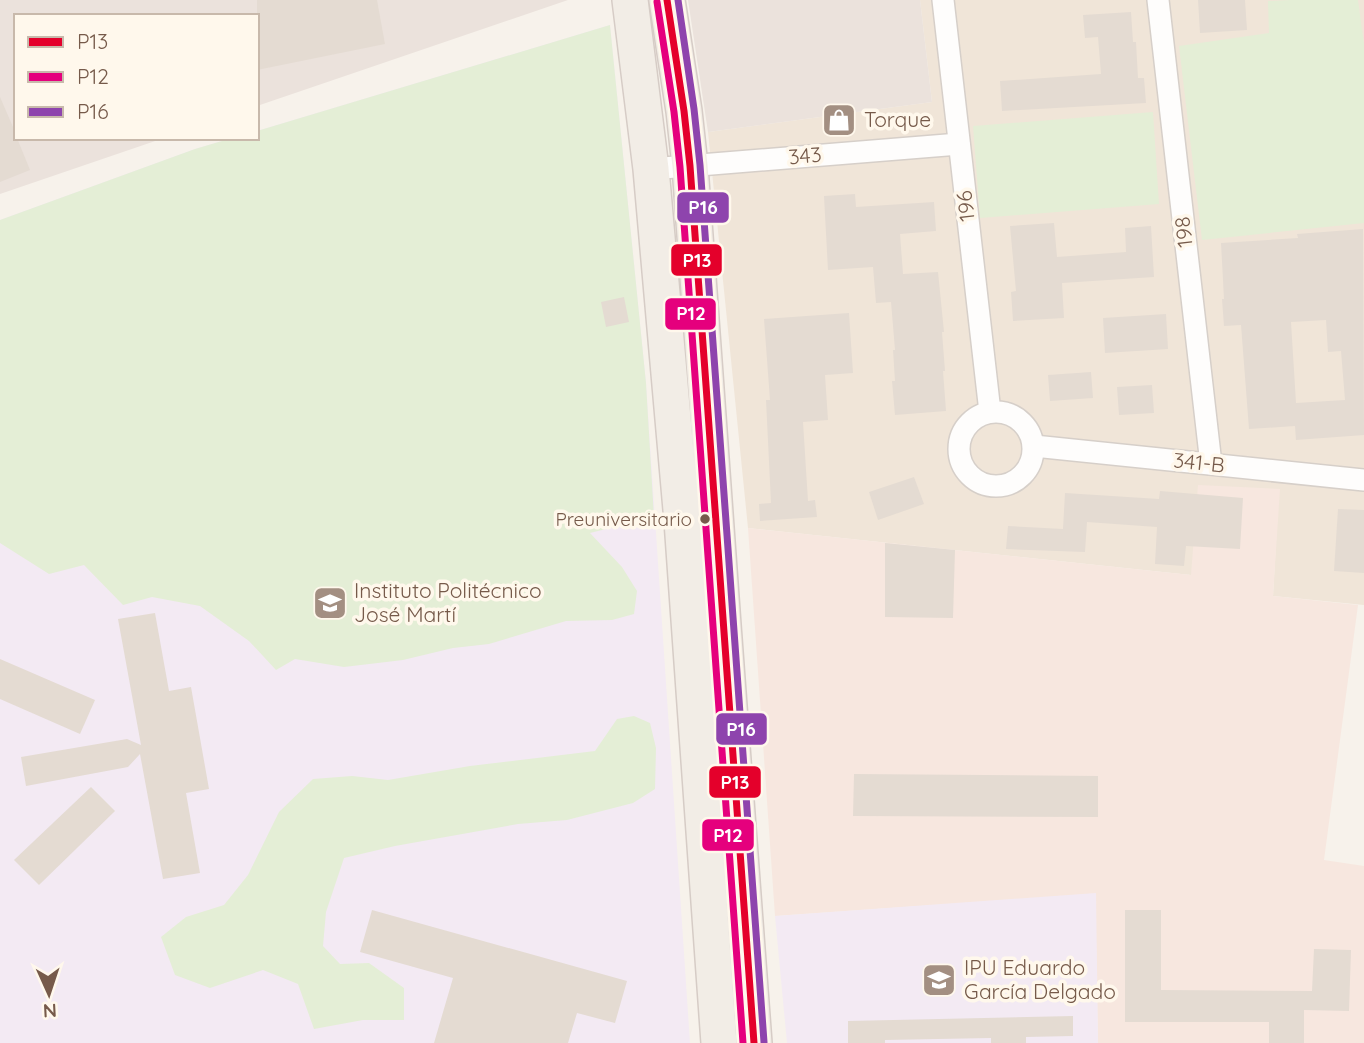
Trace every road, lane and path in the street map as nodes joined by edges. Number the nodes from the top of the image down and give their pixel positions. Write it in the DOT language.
graph roads {
  1 [pos="630,0"];
  2 [pos="667,0"];
  3 [pos="943,0"];
  4 [pos="1158,0"];
  5 [pos="959,144"];
  6 [pos="690,166"];
  7 [pos="651,169"];
  8 [pos="990,412"];
  9 [pos="1034,446"];
  10 [pos="1211,464"];
  11 [pos="1364,480"];
  12 [pos="719,1043"];
  13 [pos="754,1043"];
  1 -- 7 [label="main road"];
  2 -- 6 [label="main road"];
  3 -- 5 [label="street, 196"];
  4 -- 10 [label="street, 198"];
  5 -- 6 [label="street, 343"];
  5 -- 8 [label="street, 196"];
  6 -- 7 [label="street, 343"];
  6 -- 13 [label="main road"];
  7 -- 12 [label="main road"];
  8 -- 9 [label="street"];
  8 -- 9 [label="street"];
  9 -- 10 [label="street, 341-B"];
  10 -- 11 [label="street, 341-B"];
}
